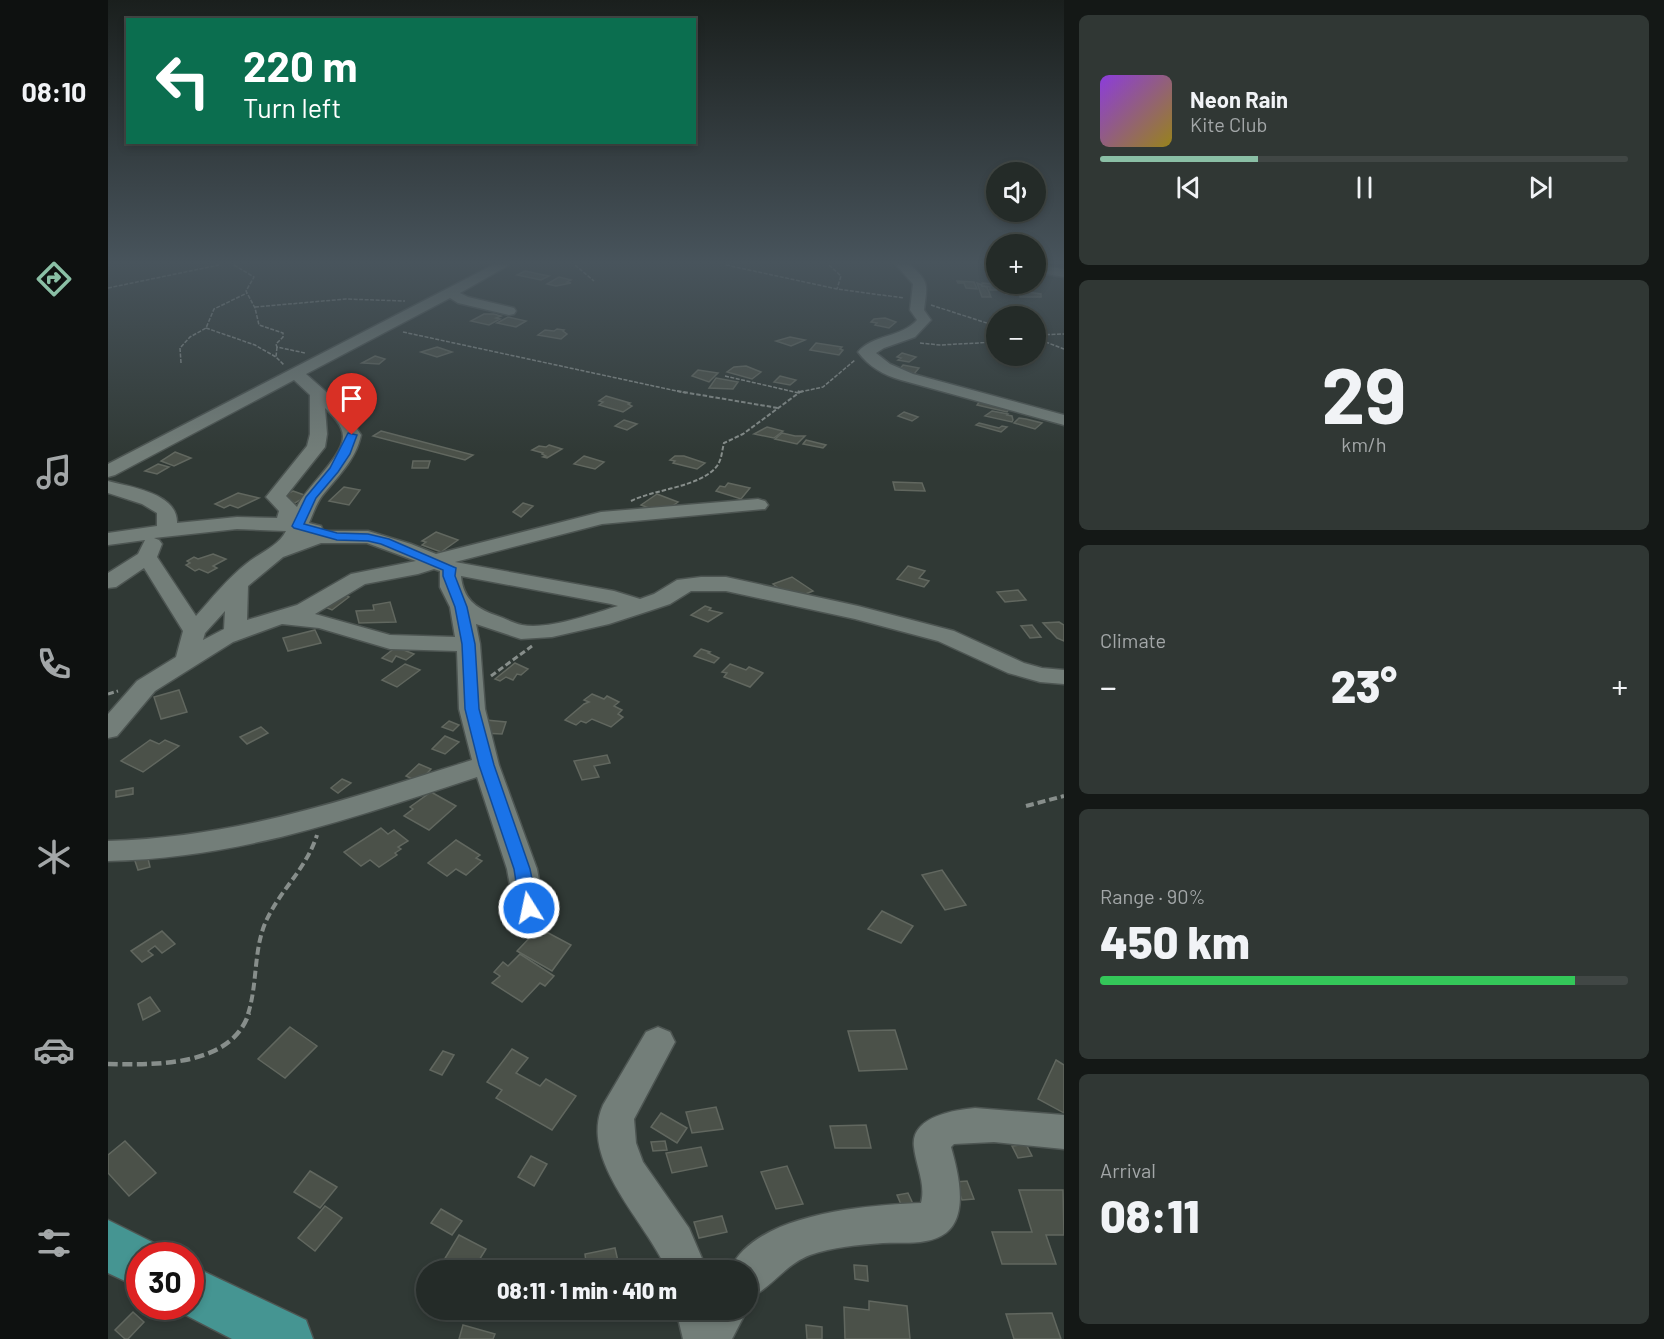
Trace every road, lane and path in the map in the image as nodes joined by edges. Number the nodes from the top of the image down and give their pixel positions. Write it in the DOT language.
graph roads {
  1 [pos="266,327"];
  2 [pos="385,327"];
  3 [pos="917,327"];
  4 [pos="206,328"];
  5 [pos="380,330"];
  6 [pos="1064,334"];
  7 [pos="1046,336"];
  8 [pos="901,340"];
  9 [pos="986,342"];
  10 [pos="1046,342"];
  11 [pos="277,347"];
  12 [pos="1064,349"];
  13 [pos="340,351"];
  14 [pos="866,352"];
  15 [pos="276,357"];
  16 [pos="181,363"];
  17 [pos="296,373"];
  18 [pos="724,376"];
  19 [pos="800,392"];
  20 [pos="318,394"];
  21 [pos="778,408"];
  22 [pos="1064,420"];
  23 [pos="108,471"];
  24 [pos="108,487"];
  25 [pos="758,505"];
  26 [pos="601,518"];
  27 [pos="291,524"];
  28 [pos="161,532"];
  29 [pos="337,536"];
  30 [pos="108,540"];
  31 [pos="279,552"];
  32 [pos="147,557"];
  33 [pos="442,565"];
  34 [pos="108,582"];
  35 [pos="237,584"];
  36 [pos="641,606"];
  37 [pos="461,607"];
  38 [pos="276,620"];
  39 [pos="552,630"];
  40 [pos="194,631"];
  41 [pos="235,632"];
  42 [pos="468,644"];
  43 [pos="187,659"];
  44 [pos="1064,677"];
  45 [pos="471,694"];
  46 [pos="108,730"];
  47 [pos="486,765"];
  48 [pos="1064,796"];
  49 [pos="1026,806"];
  50 [pos="322,816"];
  51 [pos="108,851"];
  52 [pos="529,908"];
  53 [pos="658,1042"];
  54 [pos="108,1065"];
  55 [pos="1064,1132"];
  56 [pos="108,1245"];
  57 [pos="126,1255"];
  58 [pos="683,1260"];
  59 [pos="758,1266"];
  60 [pos="204,1297"];
  61 [pos="700,1320"];
  62 [pos="719,1320"];
  63 [pos="287,1339"];
  64 [pos="706,1339"];
  1 -- 11 [label="path"];
  2 -- 5 [label="street"];
  3 -- 8 [label="street"];
  4 -- 15 [label="path"];
  4 -- 16 [label="path"];
  5 -- 13 [label="street"];
  5 -- 21 [label="path"];
  6 -- 7 [label="path"];
  8 -- 9 [label="path"];
  8 -- 14 [label="street"];
  10 -- 12 [label="path"];
  11 -- 13 [label="path"];
  11 -- 15 [label="path"];
  13 -- 17 [label="street"];
  14 -- 19 [label="path"];
  14 -- 22 [label="street"];
  15 -- 17 [label="path"];
  17 -- 20 [label="street"];
  17 -- 23 [label="street"];
  18 -- 19 [label="path"];
  19 -- 21 [label="path"];
  20 -- 27 [label="street"];
  20 -- 27 [label="street"];
  21 -- 26 [label="path"];
  24 -- 28 [label="street"];
  25 -- 26 [label="street"];
  26 -- 33 [label="street"];
  27 -- 28 [label="street"];
  27 -- 29 [label="street"];
  27 -- 31 [label="street"];
  28 -- 30 [label="street"];
  28 -- 32 [label="street"];
  29 -- 31 [label="street"];
  29 -- 33 [label="street"];
  31 -- 35 [label="street"];
  32 -- 34 [label="street"];
  32 -- 40 [label="street"];
  33 -- 36 [label="street"];
  33 -- 37 [label="street"];
  33 -- 38 [label="street"];
  35 -- 40 [label="street"];
  35 -- 41 [label="street"];
  36 -- 39 [label="street"];
  36 -- 44 [label="street"];
  37 -- 39 [label="street"];
  37 -- 42 [label="street"];
  38 -- 41 [label="street"];
  38 -- 42 [label="street"];
  39 -- 45 [label="path"];
  40 -- 43 [label="street"];
  41 -- 43 [label="street"];
  42 -- 45 [label="street"];
  43 -- 46 [label="street"];
  45 -- 47 [label="street"];
  47 -- 50 [label="street"];
  47 -- 52 [label="street"];
  48 -- 49 [label="path"];
  50 -- 51 [label="street"];
  50 -- 54 [label="path"];
  53 -- 58 [label="street"];
  55 -- 59 [label="street"];
  56 -- 57 [label="main road"];
  60 -- 63 [label="main road"];
  61 -- 64 [label="street"];
  62 -- 64 [label="street"];
}
